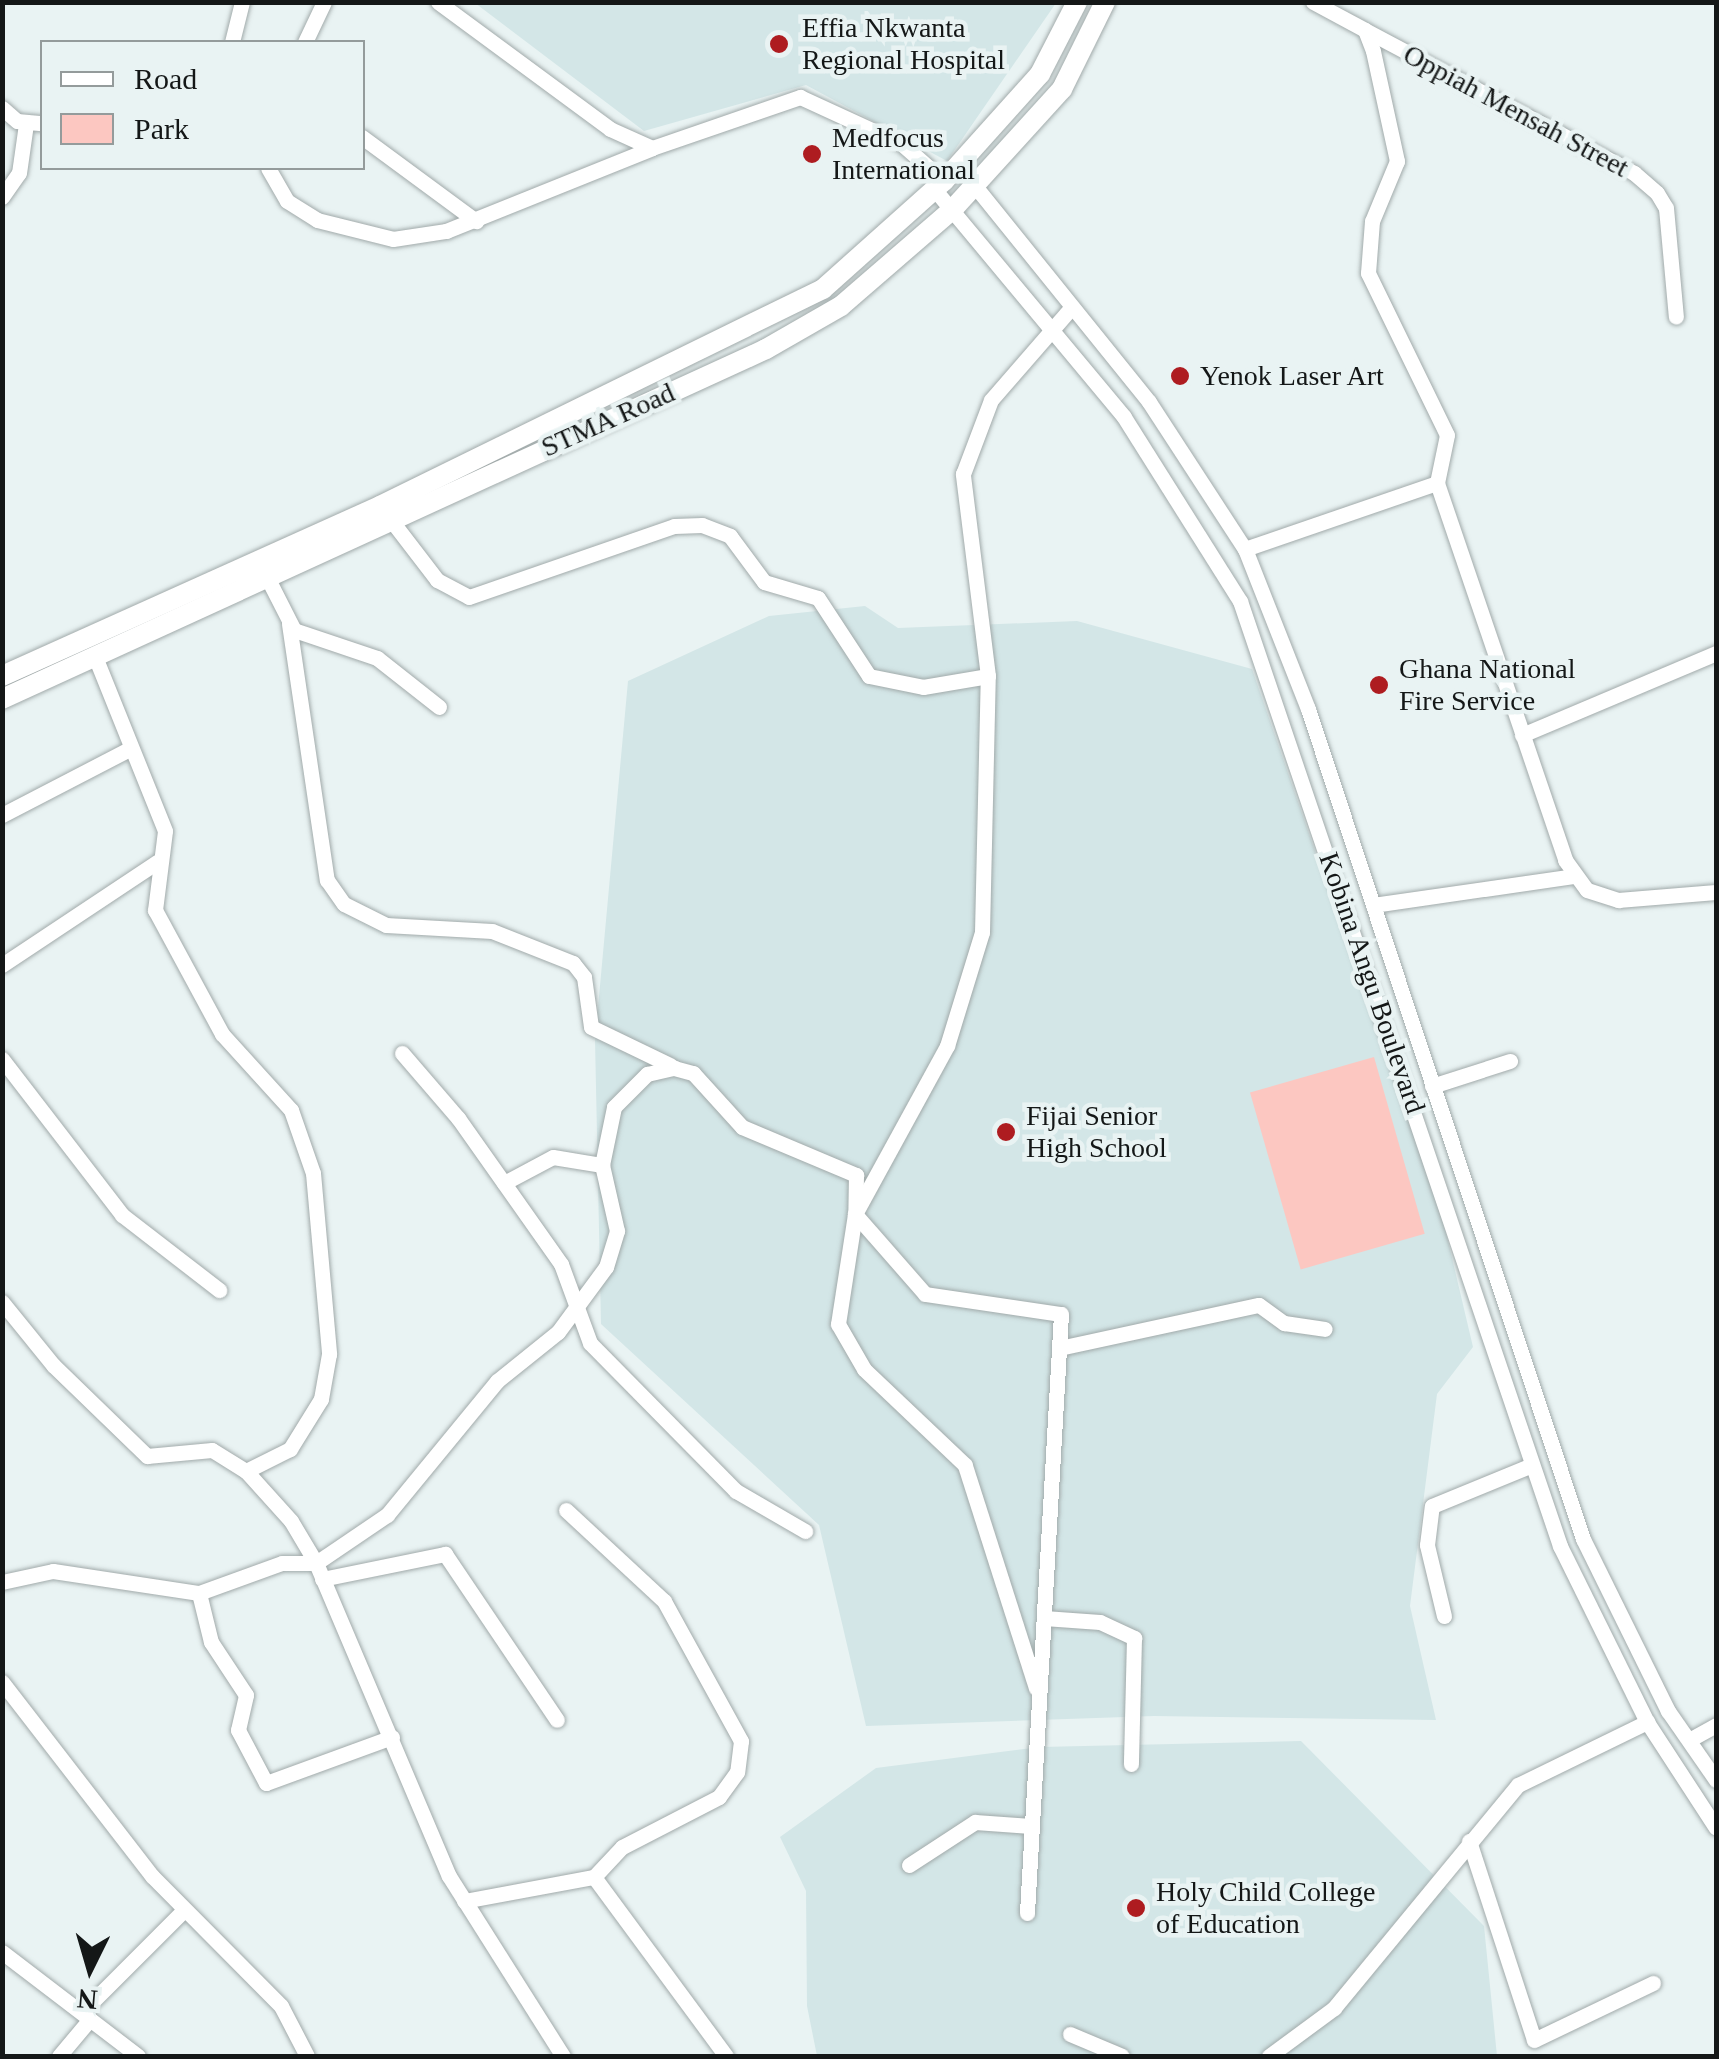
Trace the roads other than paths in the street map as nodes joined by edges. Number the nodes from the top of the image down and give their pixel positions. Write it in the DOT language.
graph roads {
  1 [pos="242,2"];
  2 [pos="324,2"];
  3 [pos="438,2"];
  4 [pos="1077,2"];
  5 [pos="1106,2"];
  6 [pos="1313,2"];
  7 [pos="1365,30"];
  8 [pos="232,40"];
  9 [pos="306,40"];
  10 [pos="2,108"];
  11 [pos="34,123"];
  12 [pos="365,139"];
  13 [pos="652,148"];
  14 [pos="269,170"];
  15 [pos="946,179"];
  16 [pos="975,186"];
  17 [pos="2,198"];
  18 [pos="952,210"];
  19 [pos="476,221"];
  20 [pos="1070,308"];
  21 [pos="1676,317"];
  22 [pos="1053,327"];
  23 [pos="1437,483"];
  24 [pos="391,520"];
  25 [pos="1245,550"];
  26 [pos="268,579"];
  27 [pos="289,624"];
  28 [pos="1716,654"];
  29 [pos="96,658"];
  30 [pos="2,676"];
  31 [pos="988,676"];
  32 [pos="2,700"];
  33 [pos="439,707"];
  34 [pos="1522,736"];
  35 [pos="131,748"];
  36 [pos="2,815"];
  37 [pos="157,862"];
  38 [pos="1575,876"];
  39 [pos="1716,892"];
  40 [pos="1373,905"];
  41 [pos="2,965"];
  42 [pos="402,1053"];
  43 [pos="2,1058"];
  44 [pos="1510,1061"];
  45 [pos="693,1073"];
  46 [pos="1432,1086"];
  47 [pos="602,1164"];
  48 [pos="504,1183"];
  49 [pos="855,1214"];
  50 [pos="219,1290"];
  51 [pos="2,1302"];
  52 [pos="577,1306"];
  53 [pos="1325,1329"];
  54 [pos="1064,1347"];
  55 [pos="1532,1466"];
  56 [pos="246,1470"];
  57 [pos="566,1510"];
  58 [pos="805,1531"];
  59 [pos="316,1563"];
  60 [pos="322,1579"];
  61 [pos="2,1582"];
  62 [pos="199,1593"];
  63 [pos="1444,1616"];
  64 [pos="1044,1618"];
  65 [pos="2,1682"];
  66 [pos="1039,1696"];
  67 [pos="557,1720"];
  68 [pos="1646,1722"];
  69 [pos="1716,1725"];
  70 [pos="392,1737"];
  71 [pos="1689,1740"];
  72 [pos="1132,1764"];
  73 [pos="1716,1780"];
  74 [pos="1031,1826"];
  75 [pos="1716,1828"];
  76 [pos="1469,1841"];
  77 [pos="910,1864"];
  78 [pos="594,1877"];
  79 [pos="464,1901"];
  80 [pos="184,1910"];
  81 [pos="1027,1912"];
  82 [pos="2,1952"];
  83 [pos="1654,1982"];
  84 [pos="86,2015"];
  85 [pos="1070,2034"];
  86 [pos="1534,2040"];
  87 [pos="59,2056"];
  88 [pos="138,2056"];
  89 [pos="307,2056"];
  90 [pos="563,2056"];
  91 [pos="726,2056"];
  92 [pos="1122,2056"];
  93 [pos="1269,2056"];
  94 [pos="1526,2056"];
  1 -- 8 [label="street"];
  2 -- 9 [label="street"];
  3 -- 13 [label="street"];
  4 -- 15 [label="main road, STMA Road"];
  5 -- 16 [label="main road, STMA Road"];
  6 -- 7 [label="street"];
  7 -- 21 [label="street, Oppiah Mensah Street"];
  7 -- 23 [label="street"];
  10 -- 11 [label="street"];
  11 -- 17 [label="street"];
  12 -- 19 [label="street"];
  13 -- 15 [label="street"];
  13 -- 19 [label="street"];
  14 -- 19 [label="street"];
  15 -- 16 [label="street, Kobina Angu Boulevard"];
  15 -- 18 [label="street, Kobina Angu Boulevard"];
  15 -- 30 [label="main road, STMA Road"];
  16 -- 18 [label="main road, STMA Road"];
  16 -- 20 [label="street, Kobina Angu Boulevard"];
  18 -- 22 [label="street, Kobina Angu Boulevard"];
  18 -- 24 [label="main road, STMA Road"];
  20 -- 22 [label="street"];
  20 -- 25 [label="street, Kobina Angu Boulevard"];
  22 -- 31 [label="street"];
  22 -- 55 [label="street, Kobina Angu Boulevard"];
  23 -- 25 [label="street"];
  23 -- 34 [label="street"];
  24 -- 26 [label="main road, STMA Road"];
  24 -- 31 [label="street"];
  25 -- 40 [label="street, Kobina Angu Boulevard"];
  26 -- 27 [label="street"];
  26 -- 29 [label="main road, STMA Road"];
  27 -- 33 [label="street"];
  27 -- 45 [label="street"];
  28 -- 34 [label="street"];
  29 -- 32 [label="main road, STMA Road"];
  29 -- 35 [label="street"];
  31 -- 49 [label="street"];
  34 -- 38 [label="street"];
  35 -- 36 [label="street"];
  35 -- 37 [label="street"];
  37 -- 41 [label="street"];
  37 -- 56 [label="street"];
  38 -- 39 [label="street"];
  38 -- 40 [label="street"];
  40 -- 46 [label="street, Kobina Angu Boulevard"];
  42 -- 48 [label="street"];
  43 -- 50 [label="street"];
  44 -- 46 [label="street"];
  45 -- 47 [label="street"];
  45 -- 49 [label="street"];
  46 -- 71 [label="street, Kobina Angu Boulevard"];
  47 -- 48 [label="street"];
  47 -- 52 [label="street"];
  48 -- 52 [label="street"];
  49 -- 54 [label="street"];
  49 -- 66 [label="street"];
  51 -- 56 [label="street"];
  52 -- 58 [label="street"];
  52 -- 59 [label="street"];
  53 -- 54 [label="street"];
  54 -- 64 [label="street"];
  55 -- 63 [label="street"];
  55 -- 68 [label="street, Kobina Angu Boulevard"];
  56 -- 59 [label="street"];
  57 -- 78 [label="street"];
  59 -- 60 [label="street"];
  59 -- 62 [label="street"];
  60 -- 67 [label="street"];
  60 -- 70 [label="street"];
  61 -- 62 [label="street"];
  62 -- 70 [label="street"];
  64 -- 66 [label="street"];
  64 -- 72 [label="street"];
  65 -- 80 [label="street"];
  66 -- 74 [label="street"];
  68 -- 75 [label="street, Kobina Angu Boulevard"];
  68 -- 76 [label="street"];
  69 -- 71 [label="street"];
  70 -- 79 [label="street"];
  71 -- 73 [label="street, Kobina Angu Boulevard"];
  74 -- 77 [label="street"];
  74 -- 81 [label="street"];
  76 -- 86 [label="street"];
  76 -- 93 [label="street"];
  78 -- 79 [label="street"];
  78 -- 91 [label="street"];
  79 -- 90 [label="street"];
  80 -- 84 [label="street"];
  80 -- 89 [label="street"];
  82 -- 84 [label="street"];
  83 -- 86 [label="street"];
  84 -- 87 [label="street"];
  84 -- 88 [label="street"];
  85 -- 92 [label="street"];
  86 -- 94 [label="street"];
}
